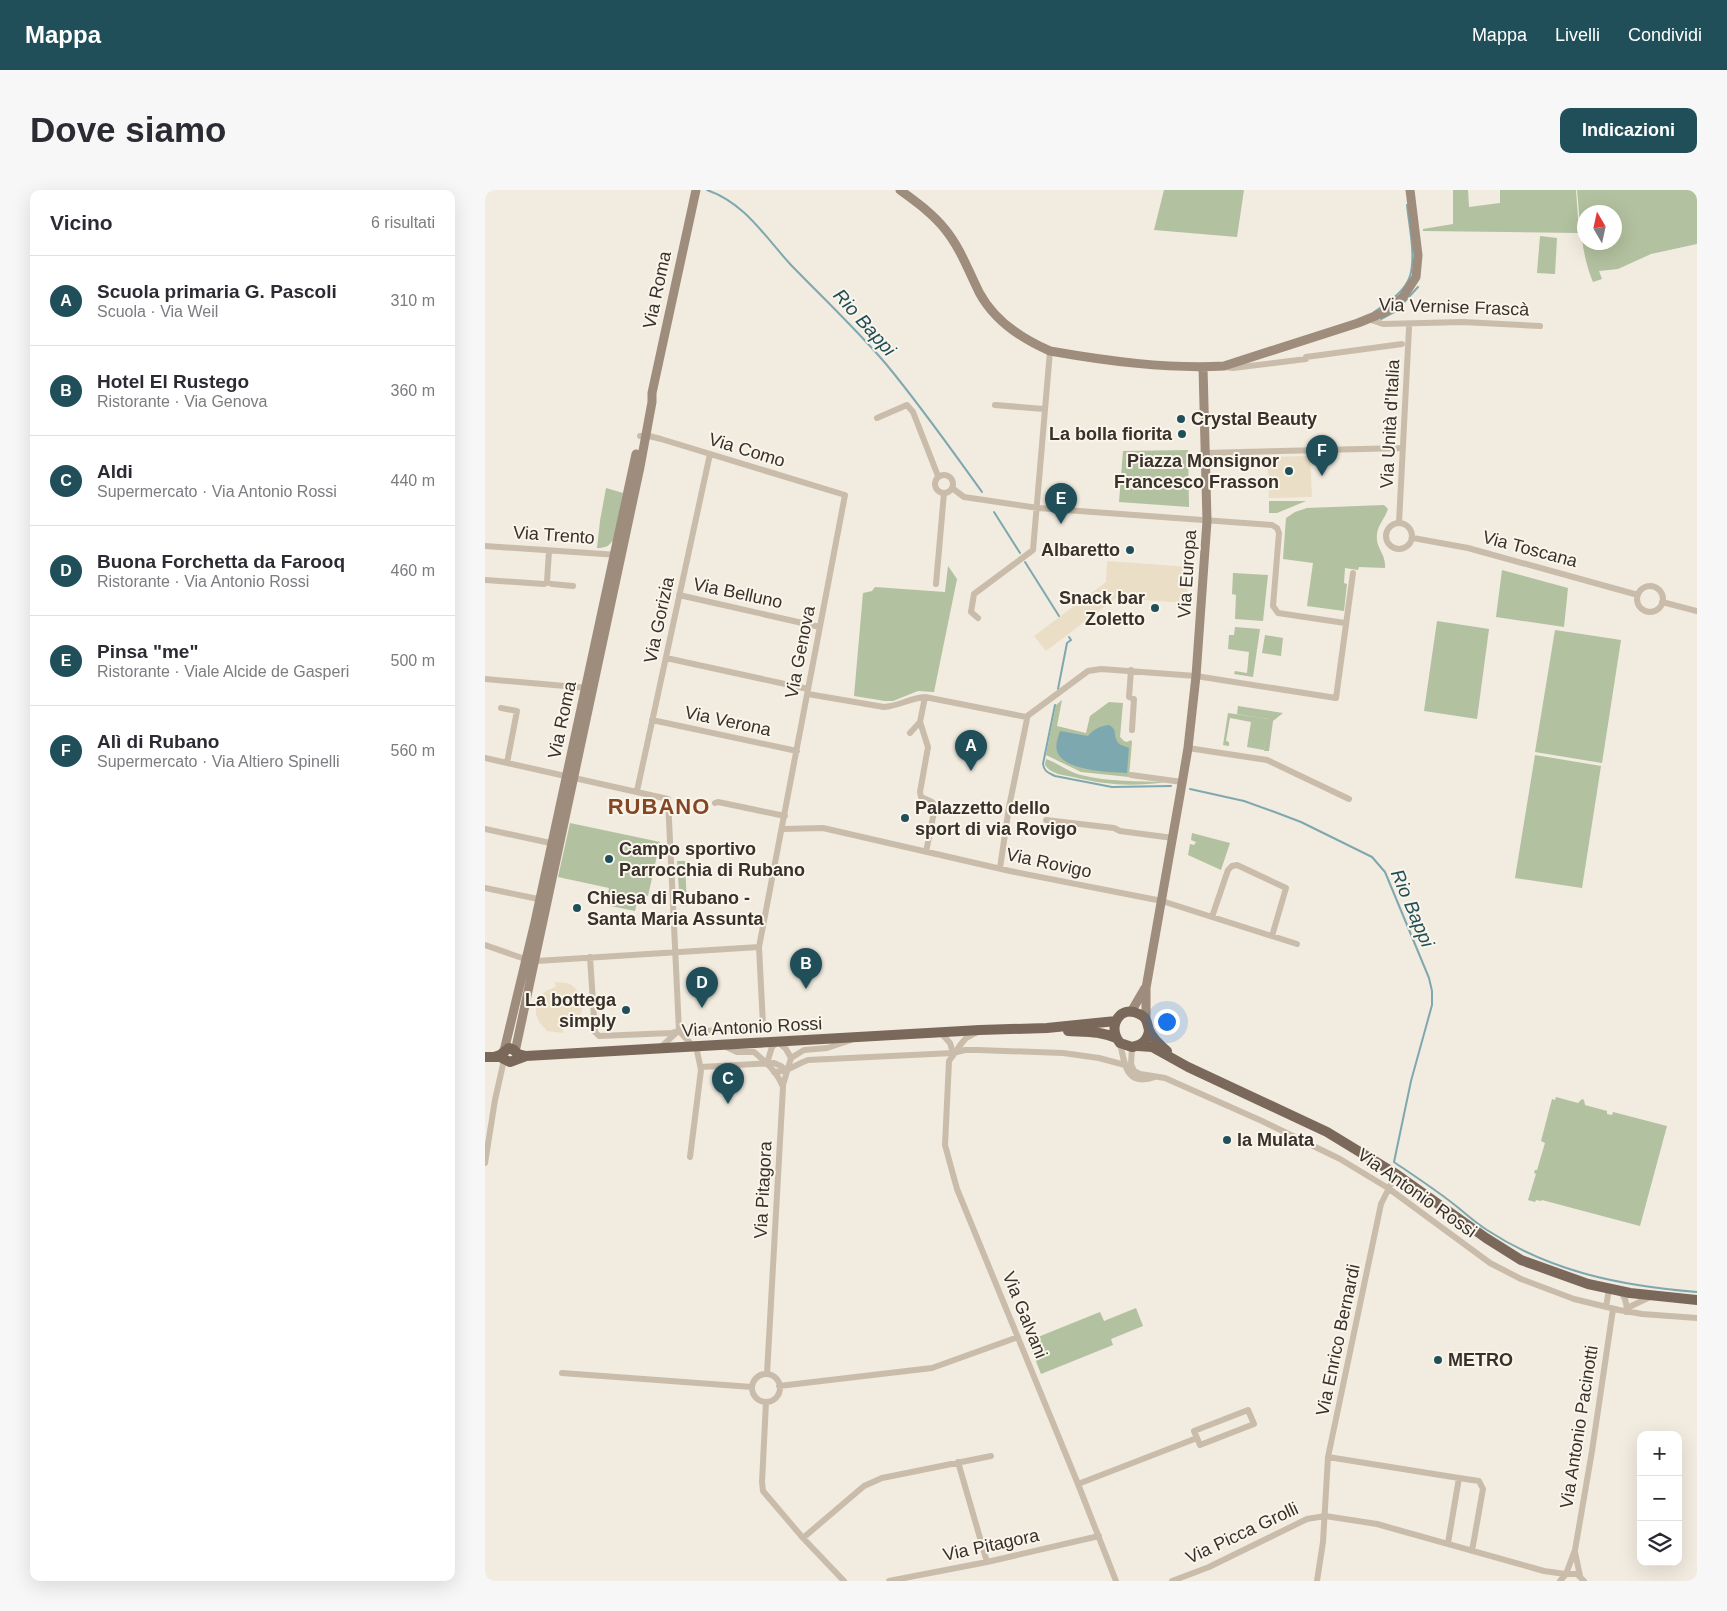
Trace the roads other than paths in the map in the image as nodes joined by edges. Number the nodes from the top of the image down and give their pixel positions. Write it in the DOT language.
graph roads {
  1 [pos="696,190"];
  2 [pos="901,190"];
  3 [pos="1410,190"];
  4 [pos="1368,319"];
  5 [pos="1540,326"];
  6 [pos="1409,328"];
  7 [pos="1402,344"];
  8 [pos="1050,350"];
  9 [pos="1224,366"];
  10 [pos="1203,367"];
  11 [pos="995,405"];
  12 [pos="1044,408"];
  13 [pos="877,418"];
  14 [pos="643,436"];
  15 [pos="1403,448"];
  16 [pos="1205,453"];
  17 [pos="710,454"];
  18 [pos="938,476"];
  19 [pos="952,488"];
  20 [pos="944,493"];
  21 [pos="845,495"];
  22 [pos="1038,508"];
  23 [pos="1207,521"];
  24 [pos="1399,522"];
  25 [pos="1413,538"];
  26 [pos="485,546"];
  27 [pos="549,551"];
  28 [pos="618,555"];
  29 [pos="1353,573"];
  30 [pos="485,580"];
  31 [pos="547,582"];
  32 [pos="936,584"];
  33 [pos="573,586"];
  34 [pos="679,595"];
  35 [pos="1638,595"];
  36 [pos="1662,602"];
  37 [pos="1697,611"];
  38 [pos="978,618"];
  39 [pos="1345,623"];
  40 [pos="820,626"];
  41 [pos="665,658"];
  42 [pos="1131,670"];
  43 [pos="1196,676"];
  44 [pos="485,679"];
  45 [pos="589,688"];
  46 [pos="808,691"];
  47 [pos="925,697"];
  48 [pos="501,708"];
  49 [pos="1026,717"];
  50 [pos="652,720"];
  51 [pos="920,722"];
  52 [pos="1132,730"];
  53 [pos="910,733"];
  54 [pos="1188,748"];
  55 [pos="797,751"];
  56 [pos="485,758"];
  57 [pos="507,763"];
  58 [pos="1131,775"];
  59 [pos="570,777"];
  60 [pos="1182,786"];
  61 [pos="637,791"];
  62 [pos="1349,799"];
  63 [pos="715,803"];
  64 [pos="785,816"];
  65 [pos="1046,820"];
  66 [pos="485,829"];
  67 [pos="783,829"];
  68 [pos="1173,838"];
  69 [pos="555,844"];
  70 [pos="926,852"];
  71 [pos="1000,868"];
  72 [pos="485,888"];
  73 [pos="543,900"];
  74 [pos="1162,901"];
  75 [pos="1212,917"];
  76 [pos="1272,936"];
  77 [pos="1297,944"];
  78 [pos="485,945"];
  79 [pos="759,947"];
  80 [pos="674,952"];
  81 [pos="590,957"];
  82 [pos="530,960"];
  83 [pos="1145,988"];
  84 [pos="1131,1012"];
  85 [pos="1146,1019"];
  86 [pos="1116,1021"];
  87 [pos="760,1028"];
  88 [pos="1047,1028"];
  89 [pos="980,1030"];
  90 [pos="1149,1031"];
  91 [pos="681,1033"];
  92 [pos="941,1033"];
  93 [pos="859,1038"];
  94 [pos="1117,1041"];
  95 [pos="778,1042"];
  96 [pos="721,1045"];
  97 [pos="695,1046"];
  98 [pos="675,1047"];
  99 [pos="1135,1047"];
  100 [pos="660,1048"];
  101 [pos="953,1053"];
  102 [pos="505,1057"];
  103 [pos="1173,1057"];
  104 [pos="791,1058"];
  105 [pos="767,1063"];
  106 [pos="1125,1065"];
  107 [pos="701,1066"];
  108 [pos="787,1071"];
  109 [pos="774,1072"];
  110 [pos="1156,1077"];
  111 [pos="783,1087"];
  112 [pos="691,1157"];
  113 [pos="485,1162"];
  114 [pos="1396,1174"];
  115 [pos="1388,1188"];
  116 [pos="1609,1289"];
  117 [pos="1621,1292"];
  118 [pos="1652,1296"];
  119 [pos="1697,1300"];
  120 [pos="1609,1308"];
  121 [pos="1627,1310"];
  122 [pos="1697,1318"];
  123 [pos="1018,1337"];
  124 [pos="562,1373"];
  125 [pos="767,1374"];
  126 [pos="779,1386"];
  127 [pos="752,1387"];
  128 [pos="766,1402"];
  129 [pos="1197,1438"];
  130 [pos="991,1456"];
  131 [pos="1328,1457"];
  132 [pos="958,1462"];
  133 [pos="1459,1478"];
  134 [pos="1078,1484"];
  135 [pos="1325,1516"];
  136 [pos="1099,1536"];
  137 [pos="803,1538"];
  138 [pos="1448,1543"];
  139 [pos="1472,1550"];
  140 [pos="1575,1550"];
  141 [pos="987,1562"];
  142 [pos="1544,1571"];
  143 [pos="1565,1574"];
  144 [pos="1582,1578"];
  145 [pos="844,1581"];
  146 [pos="889,1581"];
  147 [pos="1116,1581"];
  148 [pos="1172,1581"];
  149 [pos="1317,1581"];
  150 [pos="1558,1581"];
  1 -- 14 [label="street, Via Roma"];
  2 -- 8 [label="street, Via Vernise Frascà"];
  3 -- 4 [label="street, Via Vernise Frascà"];
  4 -- 5 [label="street, Via Vernise Frascà"];
  4 -- 9 [label="street, Via Vernise Frascà"];
  6 -- 15 [label="street, Via Unità d'Italia"];
  7 -- 9 [label="street, Via Vernise Frascà"];
  8 -- 10 [label="street, Via Vernise Frascà"];
  8 -- 12 [label="street"];
  9 -- 10 [label="street, Via Vernise Frascà"];
  10 -- 16 [label="street, Via Europa"];
  11 -- 12 [label="street"];
  12 -- 22 [label="street"];
  13 -- 18 [label="street"];
  14 -- 17 [label="street, Via Como"];
  14 -- 28 [label="street, Via Roma"];
  15 -- 16 [label="street"];
  15 -- 24 [label="street, Via Unità d'Italia"];
  16 -- 23 [label="street, Via Europa"];
  17 -- 21 [label="street, Via Como"];
  17 -- 34 [label="street, Via Gorizia"];
  18 -- 19 [label="street"];
  18 -- 20 [label="street"];
  19 -- 20 [label="street"];
  19 -- 22 [label="street"];
  20 -- 32 [label="street"];
  21 -- 40 [label="street, Via Genova"];
  22 -- 23 [label="street"];
  22 -- 38 [label="street"];
  23 -- 39 [label="street"];
  23 -- 43 [label="street, Via Europa"];
  24 -- 25 [label="street"];
  24 -- 25 [label="street"];
  25 -- 35 [label="street, Via Toscana"];
  26 -- 27 [label="street, Via Trento"];
  27 -- 28 [label="street, Via Trento"];
  27 -- 31 [label="street"];
  28 -- 45 [label="street, Via Roma"];
  29 -- 39 [label="street"];
  30 -- 31 [label="street"];
  31 -- 33 [label="street"];
  34 -- 40 [label="street, Via Belluno"];
  34 -- 41 [label="street, Via Gorizia"];
  35 -- 36 [label="street, Via Toscana"];
  35 -- 36 [label="street"];
  36 -- 37 [label="street"];
  39 -- 43 [label="street"];
  40 -- 46 [label="street, Via Genova"];
  41 -- 46 [label="street"];
  41 -- 50 [label="street, Via Gorizia"];
  42 -- 43 [label="street"];
  42 -- 49 [label="street"];
  42 -- 52 [label="street"];
  43 -- 54 [label="street, Via Europa"];
  44 -- 45 [label="street"];
  45 -- 59 [label="street, Via Roma"];
  46 -- 47 [label="street"];
  46 -- 55 [label="street, Via Genova"];
  47 -- 49 [label="street"];
  47 -- 51 [label="street"];
  48 -- 57 [label="street"];
  49 -- 71 [label="street"];
  50 -- 55 [label="street, Via Verona"];
  50 -- 61 [label="street, Via Gorizia"];
  51 -- 53 [label="street"];
  51 -- 70 [label="street"];
  54 -- 60 [label="street, Via Europa"];
  54 -- 62 [label="street"];
  55 -- 64 [label="street, Via Genova"];
  56 -- 57 [label="street"];
  57 -- 59 [label="street"];
  58 -- 60 [label="street"];
  59 -- 61 [label="street"];
  59 -- 69 [label="street, Via Roma"];
  60 -- 68 [label="street, Via Europa"];
  61 -- 80 [label="street"];
  63 -- 64 [label="street"];
  64 -- 67 [label="street, Via Genova"];
  65 -- 68 [label="street"];
  66 -- 69 [label="street"];
  67 -- 70 [label="street, Via Rovigo"];
  67 -- 79 [label="street, Via Genova"];
  68 -- 74 [label="street, Via Europa"];
  69 -- 73 [label="street, Via Roma"];
  70 -- 71 [label="street, Via Rovigo"];
  71 -- 74 [label="street, Via Rovigo"];
  72 -- 73 [label="street"];
  73 -- 82 [label="street, Via Roma"];
  74 -- 75 [label="street, Via Rovigo"];
  74 -- 83 [label="street, Via Europa"];
  75 -- 76 [label="street, Via Rovigo"];
  75 -- 76 [label="street"];
  76 -- 77 [label="street, Via Rovigo"];
  78 -- 82 [label="street"];
  79 -- 80 [label="street"];
  79 -- 87 [label="street, Via Genova"];
  80 -- 81 [label="street"];
  80 -- 91 [label="street"];
  81 -- 82 [label="street"];
  81 -- 91 [label="street, Via Antonio Rossi"];
  82 -- 102 [label="street, Via Roma"];
  83 -- 84 [label="street, Via Europa"];
  83 -- 85 [label="street, Via Europa"];
  84 -- 85 [label="main road"];
  84 -- 86 [label="main road, Via Antonio Rossi"];
  85 -- 90 [label="main road, Via Antonio Rossi"];
  86 -- 88 [label="main road, Via Antonio Rossi"];
  86 -- 94 [label="main road"];
  87 -- 91 [label="street, Via Antonio Rossi"];
  88 -- 89 [label="main road, Via Antonio Rossi"];
  88 -- 94 [label="main road, Via Antonio Rossi"];
  89 -- 92 [label="main road, Via Antonio Rossi"];
  89 -- 101 [label="street"];
  90 -- 99 [label="main road"];
  90 -- 103 [label="main road, Via Antonio Rossi"];
  91 -- 97 [label="street"];
  91 -- 98 [label="street"];
  91 -- 100 [label="street"];
  92 -- 93 [label="main road, Via Antonio Rossi"];
  92 -- 101 [label="street"];
  93 -- 95 [label="main road, Via Antonio Rossi"];
  93 -- 104 [label="street"];
  94 -- 99 [label="main road, Via Antonio Rossi"];
  94 -- 106 [label="street"];
  95 -- 96 [label="main road, Via Antonio Rossi"];
  95 -- 104 [label="street"];
  95 -- 105 [label="street"];
  96 -- 97 [label="main road, Via Antonio Rossi"];
  96 -- 105 [label="street"];
  97 -- 98 [label="main road, Via Antonio Rossi"];
  97 -- 107 [label="street"];
  98 -- 100 [label="main road, Via Antonio Rossi"];
  99 -- 103 [label="main road, Via Antonio Rossi"];
  99 -- 110 [label="street, Via Antonio Rossi"];
  100 -- 102 [label="main road, Via Antonio Rossi"];
  101 -- 106 [label="street, Via Antonio Rossi"];
  101 -- 108 [label="street, Via Antonio Rossi"];
  101 -- 123 [label="street, Via Galvani"];
  102 -- 113 [label="street"];
  103 -- 114 [label="main road, Via Antonio Rossi"];
  104 -- 108 [label="street, Via Pitagora"];
  105 -- 107 [label="street, Via Antonio Rossi"];
  105 -- 108 [label="street"];
  105 -- 109 [label="street"];
  106 -- 110 [label="street, Via Antonio Rossi"];
  107 -- 112 [label="street"];
  108 -- 109 [label="street"];
  108 -- 111 [label="street, Via Pitagora"];
  109 -- 111 [label="street"];
  110 -- 115 [label="street, Via Antonio Rossi"];
  111 -- 125 [label="street, Via Pitagora"];
  114 -- 115 [label="street, Via Enrico Bernardi"];
  114 -- 116 [label="main road, Via Antonio Rossi"];
  115 -- 120 [label="street, Via Antonio Rossi"];
  115 -- 131 [label="street, Via Enrico Bernardi"];
  116 -- 117 [label="main road, Via Antonio Rossi"];
  116 -- 120 [label="street, Via Antonio Pacinotti"];
  117 -- 118 [label="main road, Via Antonio Rossi"];
  117 -- 121 [label="street"];
  118 -- 119 [label="main road, Via Antonio Rossi"];
  118 -- 121 [label="street"];
  120 -- 121 [label="street"];
  120 -- 140 [label="street, Via Antonio Pacinotti"];
  121 -- 122 [label="street"];
  123 -- 126 [label="street"];
  123 -- 134 [label="street, Via Galvani"];
  124 -- 127 [label="street"];
  125 -- 126 [label="street"];
  125 -- 127 [label="street"];
  126 -- 128 [label="street"];
  127 -- 128 [label="street"];
  128 -- 137 [label="street"];
  129 -- 129 [label="street"];
  129 -- 134 [label="street"];
  130 -- 132 [label="street"];
  131 -- 133 [label="street"];
  131 -- 135 [label="street, Via Enrico Bernardi"];
  132 -- 137 [label="street"];
  132 -- 141 [label="street"];
  133 -- 138 [label="street"];
  133 -- 139 [label="street"];
  134 -- 136 [label="street, Via Galvani"];
  135 -- 138 [label="street"];
  135 -- 148 [label="street, Via Picca Grolli"];
  135 -- 149 [label="street, Via Enrico Bernardi"];
  136 -- 141 [label="street, Via Pitagora"];
  136 -- 147 [label="street, Via Galvani"];
  137 -- 145 [label="street"];
  138 -- 139 [label="street"];
  139 -- 142 [label="street"];
  140 -- 143 [label="street, Via Antonio Pacinotti"];
  140 -- 144 [label="street, Via Antonio Pacinotti"];
  141 -- 146 [label="street, Via Pitagora"];
  142 -- 143 [label="street"];
  142 -- 150 [label="street"];
  143 -- 144 [label="street, Via Antonio Pacinotti"];
  143 -- 150 [label="street, Via Antonio Pacinotti"];
}
